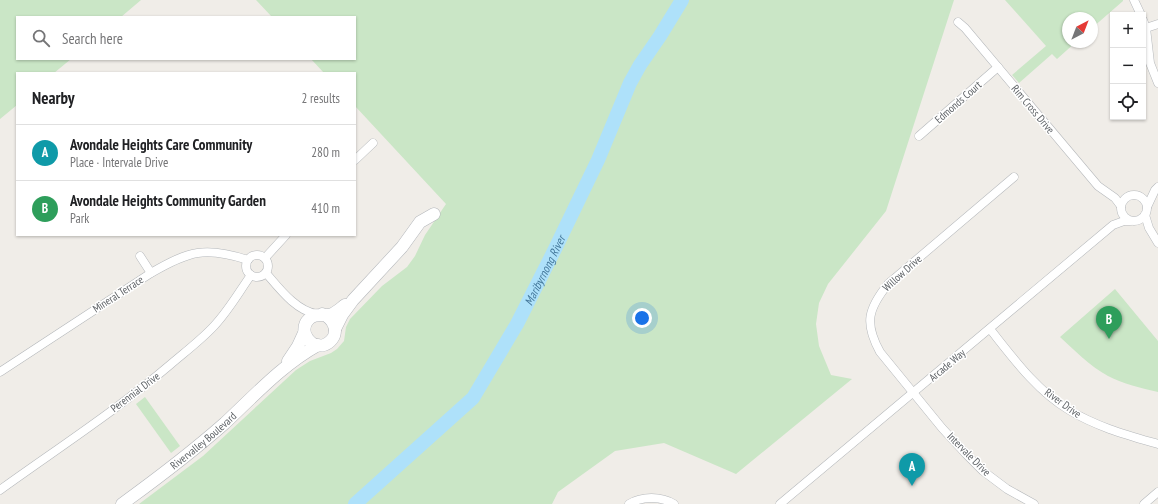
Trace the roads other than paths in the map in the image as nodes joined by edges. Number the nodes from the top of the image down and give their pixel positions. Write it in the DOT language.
graph roads {
  1 [pos="1134,0"];
  2 [pos="1140,12"];
  3 [pos="958,22"];
  4 [pos="1146,24"];
  5 [pos="1158,24"];
  6 [pos="1146,63"];
  7 [pos="998,67"];
  8 [pos="1158,83"];
  9 [pos="919,136"];
  10 [pos="373,143"];
  11 [pos="356,159"];
  12 [pos="1014,177"];
  13 [pos="1157,188"];
  14 [pos="1111,194"];
  15 [pos="1133,195"];
  16 [pos="1121,208"];
  17 [pos="1146,211"];
  18 [pos="434,214"];
  19 [pos="1132,221"];
  20 [pos="1113,225"];
  21 [pos="285,236"];
  22 [pos="1156,240"];
  23 [pos="140,256"];
  24 [pos="265,258"];
  25 [pos="248,260"];
  26 [pos="151,273"];
  27 [pos="266,273"];
  28 [pos="251,275"];
  29 [pos="287,295"];
  30 [pos="353,300"];
  31 [pos="319,314"];
  32 [pos="335,329"];
  33 [pos="990,329"];
  34 [pos="304,330"];
  35 [pos="318,346"];
  36 [pos="280,371"];
  37 [pos="0,372"];
  38 [pos="913,394"];
  39 [pos="1158,444"];
  40 [pos="0,490"];
  41 [pos="1158,492"];
  42 [pos="122,504"];
  43 [pos="629,504"];
  44 [pos="674,504"];
  45 [pos="780,504"];
  46 [pos="1034,504"];
  47 [pos="1144,504"];
  1 -- 2 [label="street"];
  3 -- 7 [label="street, Rim Cross Drive"];
  4 -- 5 [label="street"];
  6 -- 8 [label="street"];
  7 -- 9 [label="street, Edmonds Court"];
  7 -- 14 [label="street, Rim Cross Drive"];
  10 -- 11 [label="street"];
  12 -- 38 [label="street, Willow Drive"];
  13 -- 15 [label="street"];
  13 -- 17 [label="street"];
  14 -- 15 [label="street, Rim Cross Drive"];
  14 -- 16 [label="street, Rim Cross Drive"];
  15 -- 16 [label="street"];
  15 -- 17 [label="street"];
  16 -- 19 [label="street"];
  16 -- 20 [label="street, Arcade Way"];
  17 -- 19 [label="street"];
  17 -- 22 [label="street"];
  18 -- 30 [label="street"];
  19 -- 20 [label="street, Arcade Way"];
  19 -- 22 [label="street"];
  20 -- 33 [label="street, Arcade Way"];
  21 -- 24 [label="street"];
  23 -- 26 [label="street"];
  24 -- 25 [label="street"];
  24 -- 27 [label="street"];
  25 -- 26 [label="street, Mineral Terrace"];
  25 -- 28 [label="street"];
  26 -- 37 [label="street, Mineral Terrace"];
  27 -- 28 [label="street"];
  27 -- 29 [label="street"];
  28 -- 40 [label="street, Perennial Drive"];
  29 -- 31 [label="street"];
  29 -- 34 [label="street"];
  30 -- 31 [label="street"];
  30 -- 32 [label="street"];
  31 -- 32 [label="street"];
  31 -- 34 [label="street"];
  32 -- 35 [label="street"];
  33 -- 38 [label="street, Arcade Way"];
  33 -- 39 [label="street, River Drive"];
  34 -- 35 [label="street"];
  34 -- 36 [label="street, Rivervalley Boulevard"];
  35 -- 36 [label="street, Rivervalley Boulevard"];
  36 -- 42 [label="street, Rivervalley Boulevard"];
  38 -- 45 [label="street, Arcade Way"];
  38 -- 46 [label="street, Intervale Drive"];
  41 -- 47 [label="street"];
  43 -- 44 [label="street"];
}
